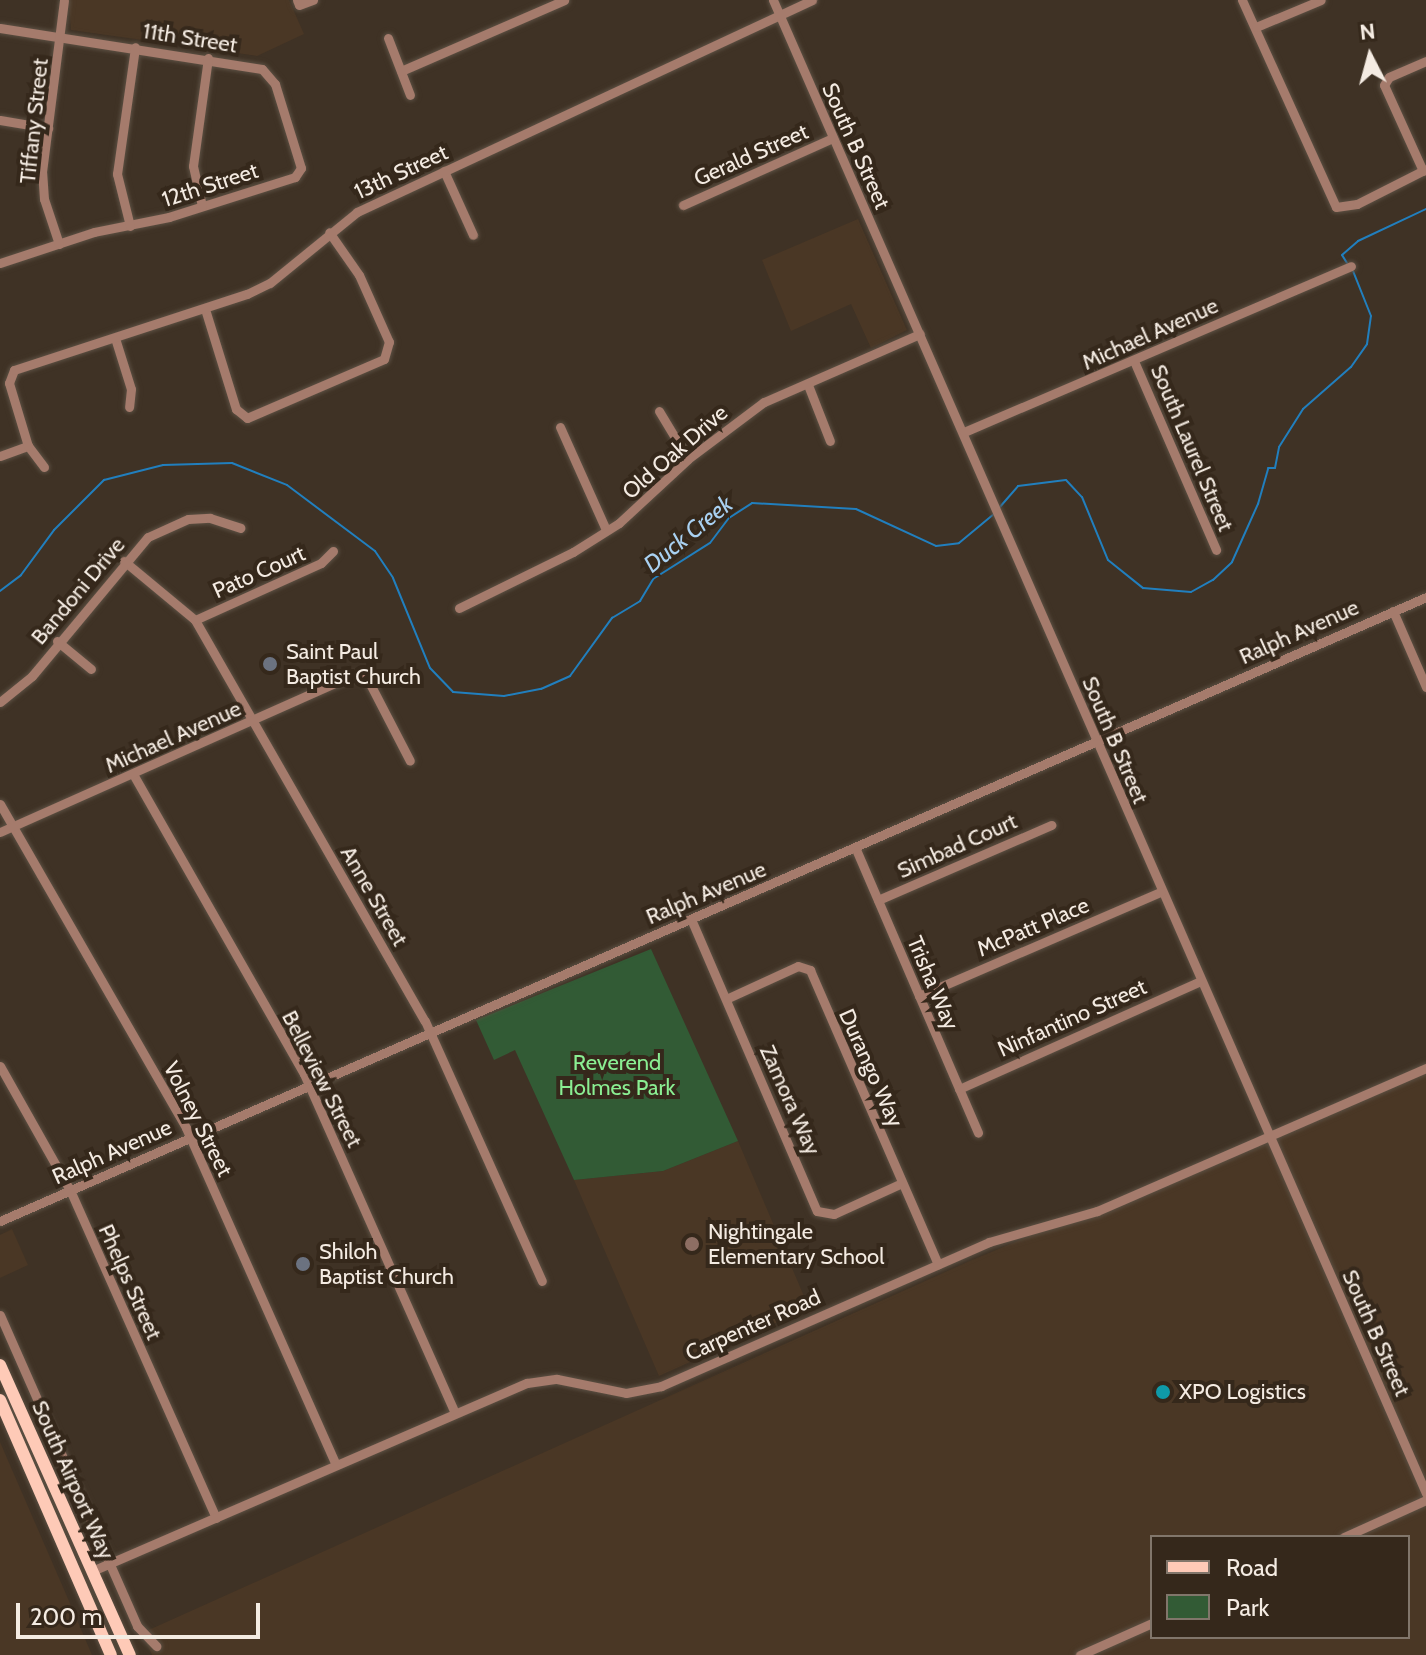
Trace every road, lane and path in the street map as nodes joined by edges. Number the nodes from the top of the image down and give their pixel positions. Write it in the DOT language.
graph roads {
  1 [pos="64,0"];
  2 [pos="313,0"];
  3 [pos="564,0"];
  4 [pos="773,0"];
  5 [pos="812,0"];
  6 [pos="1242,0"];
  7 [pos="1321,0"];
  8 [pos="298,2"];
  9 [pos="780,18"];
  10 [pos="1256,27"];
  11 [pos="0,28"];
  12 [pos="61,37"];
  13 [pos="388,38"];
  14 [pos="135,47"];
  15 [pos="208,58"];
  16 [pos="1426,61"];
  17 [pos="401,71"];
  18 [pos="410,95"];
  19 [pos="0,120"];
  20 [pos="48,128"];
  21 [pos="833,138"];
  22 [pos="1425,170"];
  23 [pos="444,171"];
  24 [pos="299,173"];
  25 [pos="683,205"];
  26 [pos="202,206"];
  27 [pos="130,226"];
  28 [pos="329,232"];
  29 [pos="473,235"];
  30 [pos="59,244"];
  31 [pos="0,263"];
  32 [pos="1351,266"];
  33 [pos="205,309"];
  34 [pos="920,334"];
  35 [pos="115,338"];
  36 [pos="1134,361"];
  37 [pos="808,385"];
  38 [pos="129,407"];
  39 [pos="659,411"];
  40 [pos="560,427"];
  41 [pos="964,432"];
  42 [pos="830,441"];
  43 [pos="28,446"];
  44 [pos="0,456"];
  45 [pos="688,459"];
  46 [pos="44,467"];
  47 [pos="240,528"];
  48 [pos="606,530"];
  49 [pos="1216,550"];
  50 [pos="333,551"];
  51 [pos="124,561"];
  52 [pos="1426,597"];
  53 [pos="459,608"];
  54 [pos="1393,611"];
  55 [pos="195,620"];
  56 [pos="57,641"];
  57 [pos="91,669"];
  58 [pos="1426,687"];
  59 [pos="0,702"];
  60 [pos="253,721"];
  61 [pos="1096,741"];
  62 [pos="410,761"];
  63 [pos="133,774"];
  64 [pos="0,804"];
  65 [pos="1051,825"];
  66 [pos="14,826"];
  67 [pos="0,832"];
  68 [pos="855,847"];
  69 [pos="1161,892"];
  70 [pos="878,900"];
  71 [pos="691,919"];
  72 [pos="1201,981"];
  73 [pos="919,996"];
  74 [pos="726,999"];
  75 [pos="431,1033"];
  76 [pos="0,1066"];
  77 [pos="1426,1068"];
  78 [pos="310,1085"];
  79 [pos="959,1089"];
  80 [pos="978,1133"];
  81 [pos="1270,1136"];
  82 [pos="191,1138"];
  83 [pos="902,1183"];
  84 [pos="70,1190"];
  85 [pos="0,1221"];
  86 [pos="938,1264"];
  87 [pos="542,1281"];
  88 [pos="0,1315"];
  89 [pos="0,1365"];
  90 [pos="0,1400"];
  91 [pos="455,1413"];
  92 [pos="336,1465"];
  93 [pos="1426,1493"];
  94 [pos="1426,1500"];
  95 [pos="216,1518"];
  96 [pos="1348,1535"];
  97 [pos="111,1564"];
  98 [pos="92,1571"];
  99 [pos="1150,1624"];
  100 [pos="156,1646"];
  101 [pos="111,1655"];
  102 [pos="130,1655"];
  103 [pos="1080,1655"];
  1 -- 12 [label="street, Tiffany Street"];
  2 -- 8 [label="street"];
  3 -- 17 [label="street"];
  4 -- 9 [label="street, South B Street"];
  5 -- 9 [label="street, 13th Street"];
  6 -- 10 [label="street"];
  7 -- 10 [label="street"];
  9 -- 21 [label="street, South B Street"];
  9 -- 23 [label="street, 13th Street"];
  10 -- 22 [label="street"];
  11 -- 12 [label="street, 11th Street"];
  12 -- 14 [label="street, 11th Street"];
  12 -- 20 [label="street, Tiffany Street"];
  13 -- 17 [label="street"];
  14 -- 15 [label="street, 11th Street"];
  14 -- 27 [label="street"];
  15 -- 24 [label="street, 11th Street"];
  15 -- 26 [label="street"];
  16 -- 22 [label="street"];
  17 -- 18 [label="street"];
  19 -- 20 [label="street"];
  20 -- 30 [label="street, Tiffany Street"];
  21 -- 25 [label="street, Gerald Street"];
  21 -- 34 [label="street, South B Street"];
  23 -- 28 [label="street, 13th Street"];
  23 -- 29 [label="street"];
  24 -- 26 [label="street, 12th Street"];
  26 -- 27 [label="street, 12th Street"];
  27 -- 30 [label="street, 12th Street"];
  28 -- 33 [label="street, 13th Street"];
  28 -- 33 [label="street"];
  30 -- 31 [label="street, 12th Street"];
  32 -- 36 [label="street, Michael Avenue"];
  33 -- 35 [label="street, 13th Street"];
  34 -- 37 [label="street, Old Oak Drive"];
  34 -- 41 [label="street, South B Street"];
  35 -- 38 [label="street"];
  35 -- 43 [label="street, 13th Street"];
  36 -- 41 [label="street, Michael Avenue"];
  36 -- 49 [label="street, South Laurel Street"];
  37 -- 42 [label="street"];
  37 -- 45 [label="street, Old Oak Drive"];
  39 -- 45 [label="street"];
  40 -- 48 [label="street"];
  41 -- 61 [label="street, South B Street"];
  43 -- 44 [label="street"];
  43 -- 46 [label="street"];
  45 -- 48 [label="street, Old Oak Drive"];
  47 -- 51 [label="street, Bandoni Drive"];
  48 -- 53 [label="street, Old Oak Drive"];
  50 -- 55 [label="street, Pato Court"];
  51 -- 55 [label="street, Anne Street"];
  51 -- 56 [label="street, Bandoni Drive"];
  52 -- 54 [label="street, Ralph Avenue"];
  54 -- 58 [label="street"];
  54 -- 61 [label="street, Ralph Avenue"];
  55 -- 60 [label="street, Anne Street"];
  56 -- 57 [label="street"];
  56 -- 59 [label="street, Bandoni Drive"];
  60 -- 62 [label="street, Michael Avenue"];
  60 -- 63 [label="street, Michael Avenue"];
  60 -- 75 [label="street, Anne Street"];
  61 -- 68 [label="street, Ralph Avenue"];
  61 -- 69 [label="street, South B Street"];
  63 -- 66 [label="street, Michael Avenue"];
  63 -- 78 [label="street, Belleview Street"];
  64 -- 66 [label="street, Volney Street"];
  65 -- 70 [label="street, Simbad Court"];
  66 -- 67 [label="street, Michael Avenue"];
  66 -- 82 [label="street, Volney Street"];
  68 -- 70 [label="street, Trisha Way"];
  68 -- 71 [label="street, Ralph Avenue"];
  69 -- 72 [label="street, South B Street"];
  69 -- 73 [label="street, McPatt Place"];
  70 -- 73 [label="street, Trisha Way"];
  71 -- 74 [label="street, Zamora Way"];
  71 -- 75 [label="street, Ralph Avenue"];
  72 -- 79 [label="street, Ninfantino Street"];
  72 -- 81 [label="street, South B Street"];
  73 -- 79 [label="street, Trisha Way"];
  74 -- 83 [label="street, Durango Way"];
  74 -- 83 [label="street, Zamora Way"];
  75 -- 78 [label="street, Ralph Avenue"];
  75 -- 87 [label="street, Anne Street"];
  76 -- 84 [label="street, Phelps Street"];
  77 -- 81 [label="street, Carpenter Road"];
  78 -- 82 [label="street, Ralph Avenue"];
  78 -- 91 [label="street, Belleview Street"];
  79 -- 80 [label="street, Trisha Way"];
  81 -- 86 [label="street, Carpenter Road"];
  81 -- 93 [label="street, South B Street"];
  82 -- 84 [label="street, Ralph Avenue"];
  82 -- 92 [label="street, Volney Street"];
  83 -- 86 [label="street, Durango Way"];
  84 -- 85 [label="street, Ralph Avenue"];
  84 -- 95 [label="street, Phelps Street"];
  86 -- 91 [label="street, Carpenter Road"];
  88 -- 97 [label="street"];
  89 -- 98 [label="main road, South Airport Way"];
  90 -- 101 [label="main road, South Airport Way"];
  91 -- 92 [label="street, Carpenter Road"];
  92 -- 95 [label="street, Carpenter Road"];
  94 -- 96 [label="street"];
  95 -- 97 [label="street, Carpenter Road"];
  97 -- 98 [label="street, Carpenter Road"];
  97 -- 100 [label="street"];
  98 -- 102 [label="main road, South Airport Way"];
  99 -- 103 [label="street"];
}
